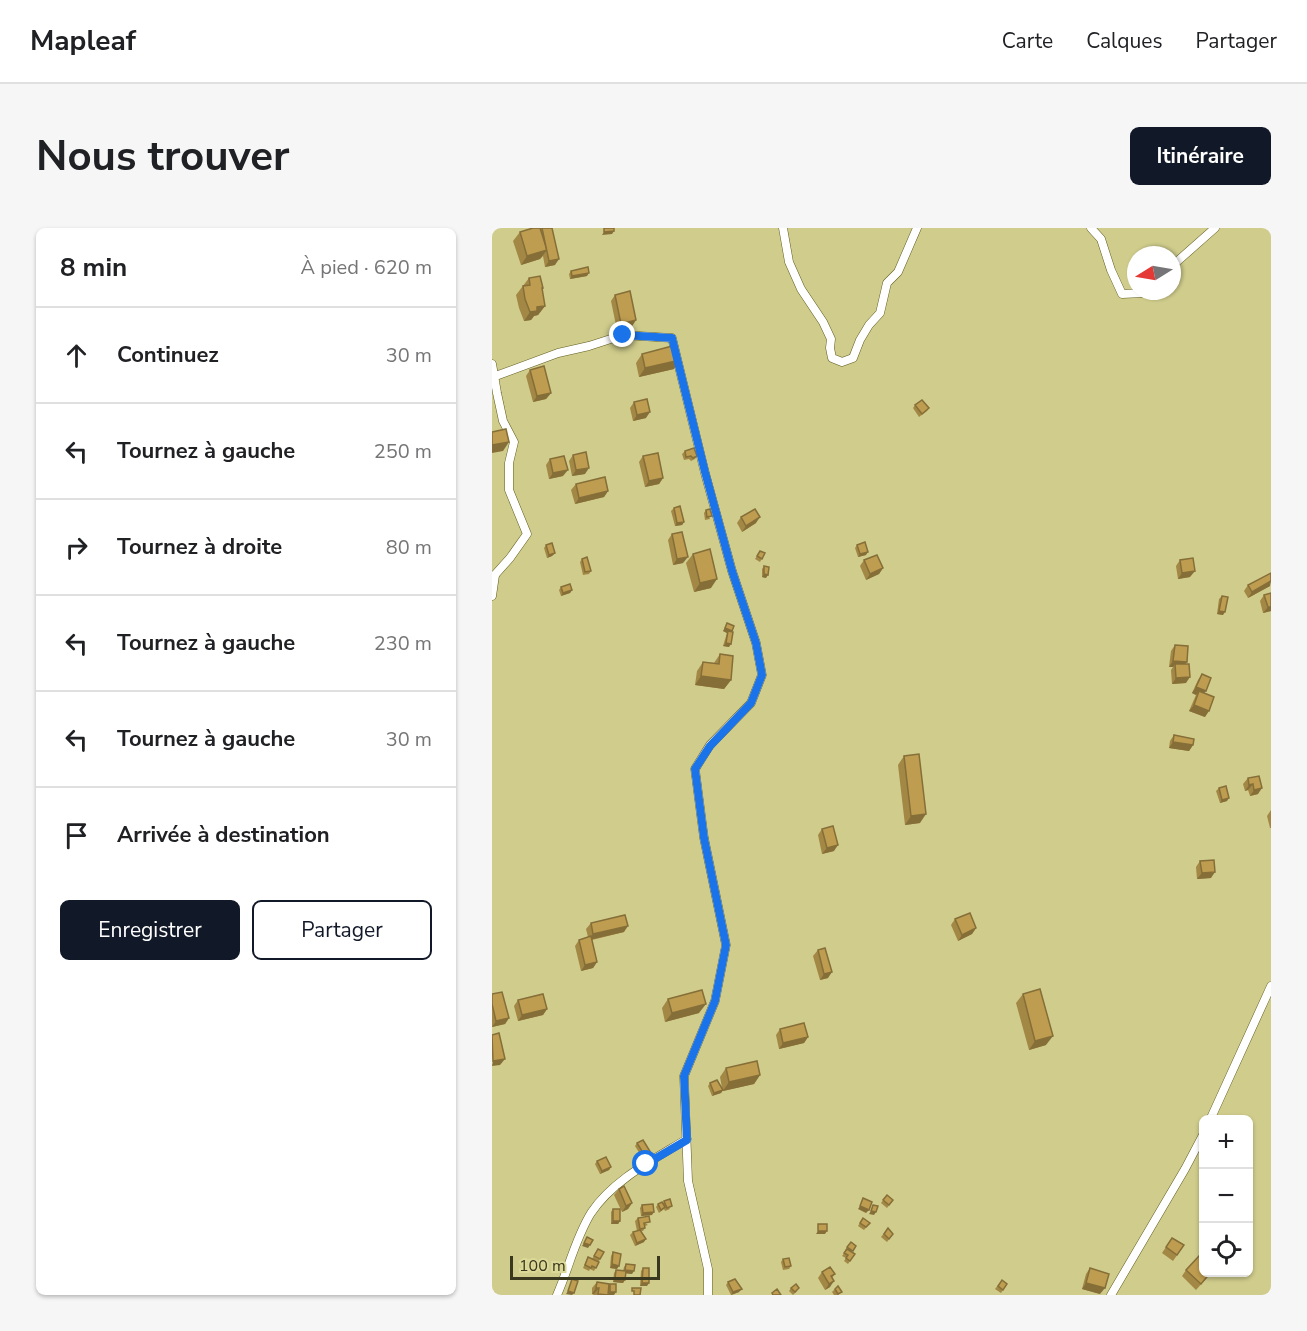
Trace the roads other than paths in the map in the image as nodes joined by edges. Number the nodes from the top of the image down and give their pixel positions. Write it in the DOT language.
graph roads {
  1 [pos="783,228"];
  2 [pos="917,228"];
  3 [pos="1091,228"];
  4 [pos="1215,228"];
  5 [pos="1181,258"];
  6 [pos="1127,294"];
  7 [pos="492,364"];
  8 [pos="493,377"];
  9 [pos="494,576"];
  10 [pos="492,596"];
  11 [pos="1271,986"];
  12 [pos="1212,1115"];
  13 [pos="687,1140"];
  14 [pos="1199,1141"];
  15 [pos="557,1295"];
  16 [pos="708,1295"];
  17 [pos="1111,1295"];
  1 -- 2 [label="street"];
  3 -- 6 [label="street"];
  4 -- 5 [label="street"];
  7 -- 8 [label="street"];
  8 -- 9 [label="street"];
  8 -- 13 [label="street"];
  9 -- 10 [label="street"];
  11 -- 12 [label="street"];
  13 -- 15 [label="street"];
  13 -- 16 [label="street"];
  14 -- 17 [label="street"];
}
